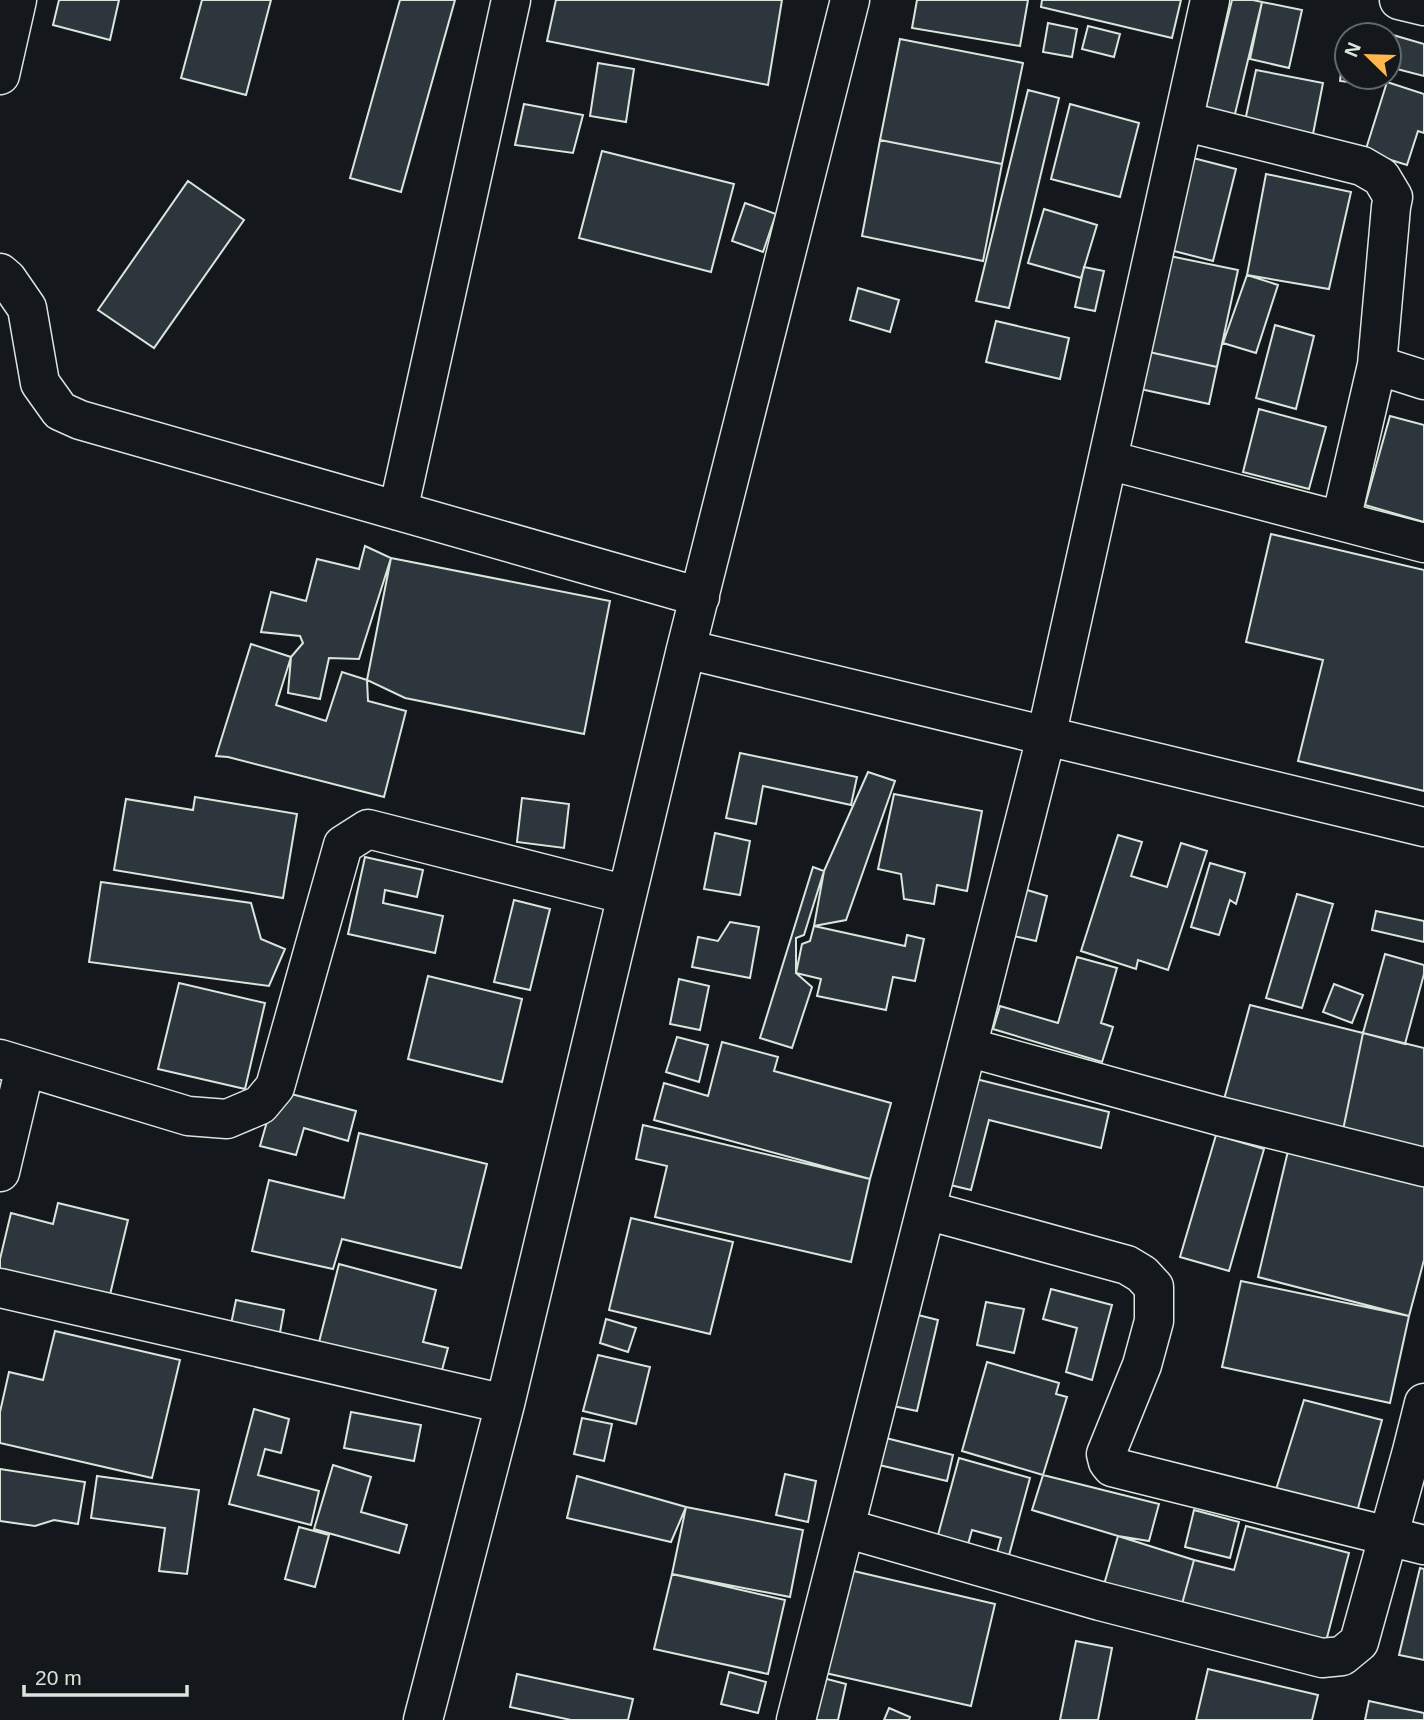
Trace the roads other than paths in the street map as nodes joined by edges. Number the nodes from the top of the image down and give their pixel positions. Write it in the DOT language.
graph roads {
  1 [pos="17,0"];
  2 [pos="511,0"];
  3 [pos="850,0"];
  4 [pos="1210,0"];
  5 [pos="1399,0"];
  6 [pos="1424,6"];
  7 [pos="0,75"];
  8 [pos="1183,121"];
  9 [pos="0,273"];
  10 [pos="1377,365"];
  11 [pos="1424,380"];
  12 [pos="1108,460"];
  13 [pos="398,511"];
  14 [pos="1341,520"];
  15 [pos="1424,543"];
  16 [pos="700,597"];
  17 [pos="686,649"];
  18 [pos="1046,737"];
  19 [pos="1424,827"];
  20 [pos="627,895"];
  21 [pos="967,1047"];
  22 [pos="13,1063"];
  23 [pos="1424,1167"];
  24 [pos="0,1172"];
  25 [pos="926,1210"];
  26 [pos="0,1288"];
  27 [pos="1424,1403"];
  28 [pos="505,1404"];
  29 [pos="845,1528"];
  30 [pos="1406,1541"];
  31 [pos="423,1720"];
  32 [pos="796,1720"];
  1 -- 7 [label="street"];
  2 -- 13 [label="street"];
  3 -- 16 [label="street"];
  4 -- 8 [label="street"];
  5 -- 6 [label="street"];
  8 -- 10 [label="street"];
  8 -- 12 [label="street"];
  9 -- 13 [label="street"];
  10 -- 11 [label="street"];
  10 -- 14 [label="street"];
  12 -- 14 [label="street"];
  12 -- 18 [label="street"];
  13 -- 16 [label="street"];
  14 -- 15 [label="street"];
  16 -- 17 [label="street"];
  17 -- 18 [label="street"];
  17 -- 20 [label="street"];
  18 -- 19 [label="street"];
  18 -- 21 [label="street"];
  20 -- 22 [label="street"];
  20 -- 28 [label="street"];
  21 -- 23 [label="street"];
  21 -- 25 [label="street"];
  22 -- 24 [label="street"];
  25 -- 29 [label="street"];
  25 -- 30 [label="street"];
  26 -- 28 [label="street"];
  27 -- 30 [label="street"];
  28 -- 31 [label="street"];
  29 -- 30 [label="street"];
  29 -- 32 [label="street"];
}
